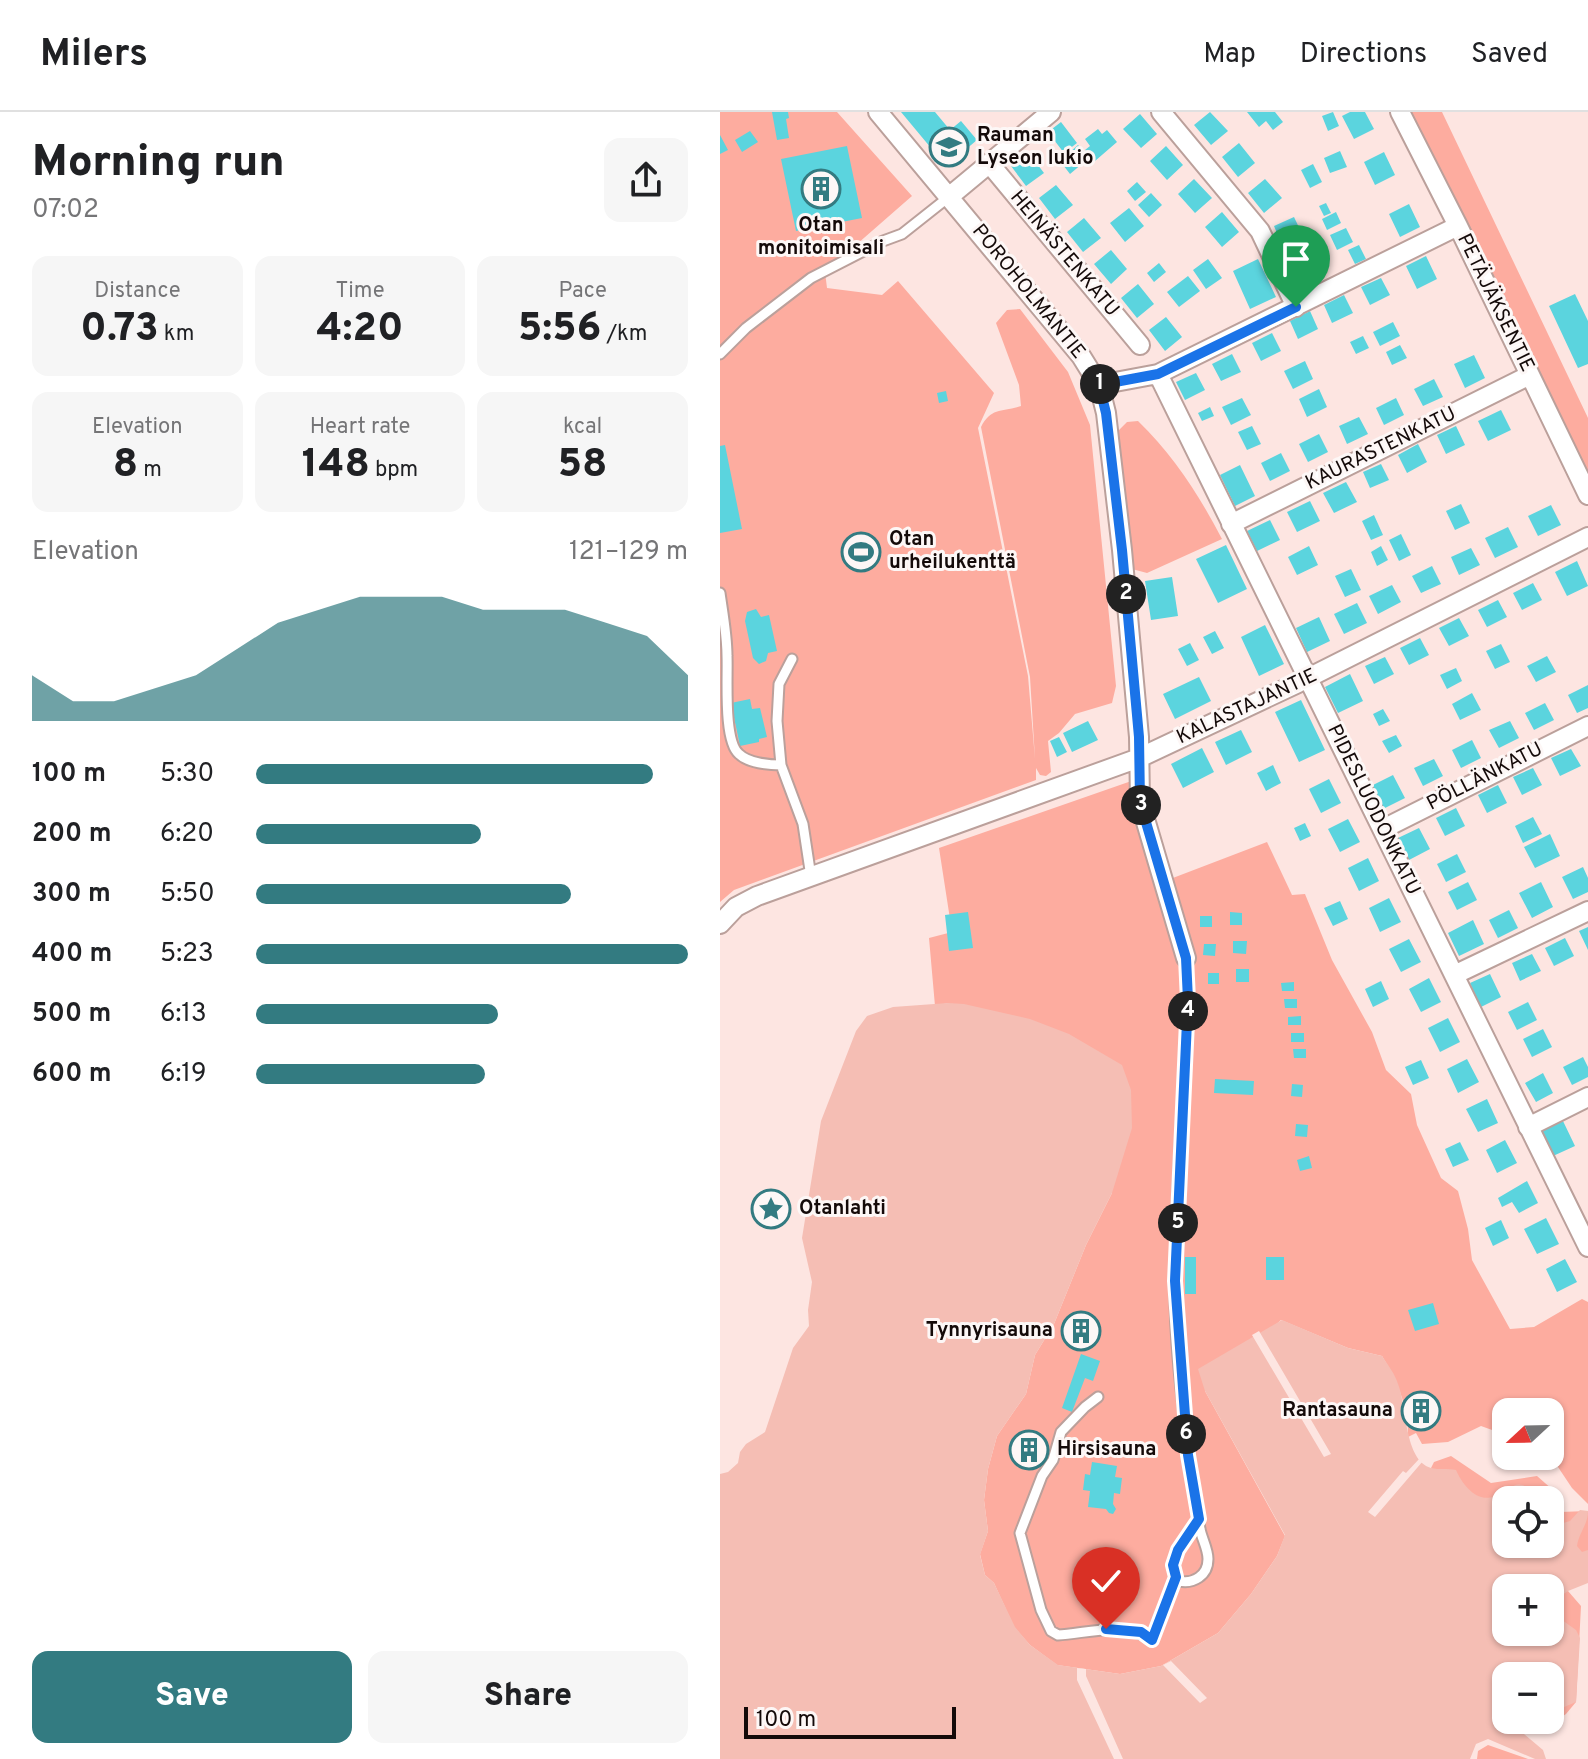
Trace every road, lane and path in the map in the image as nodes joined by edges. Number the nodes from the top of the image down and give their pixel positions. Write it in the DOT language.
graph roads {
  1 [pos="878,112"];
  2 [pos="1051,112"];
  3 [pos="1161,112"];
  4 [pos="1400,112"];
  5 [pos="989,163"];
  6 [pos="950,196"];
  7 [pos="1458,226"];
  8 [pos="1296,307"];
  9 [pos="1140,345"];
  10 [pos="720,354"];
  11 [pos="1158,374"];
  12 [pos="1530,375"];
  13 [pos="1099,385"];
  14 [pos="1588,495"];
  15 [pos="1231,524"];
  16 [pos="1588,537"];
  17 [pos="720,593"];
  18 [pos="792,659"];
  19 [pos="1309,678"];
  20 [pos="1588,726"];
  21 [pos="1139,758"];
  22 [pos="781,765"];
  23 [pos="1383,829"];
  24 [pos="811,877"];
  25 [pos="1588,911"];
  26 [pos="720,924"];
  27 [pos="1186,958"];
  28 [pos="1454,975"];
  29 [pos="1588,1097"];
  30 [pos="1528,1127"];
  31 [pos="1588,1247"];
  32 [pos="1098,1397"];
  33 [pos="1199,1519"];
  34 [pos="1176,1577"];
  1 -- 6 [label="street, POROHOLMANTIE"];
  2 -- 5 [label="street"];
  3 -- 8 [label="street"];
  4 -- 7 [label="street, PETÄJÄKSENTIE"];
  5 -- 6 [label="street"];
  5 -- 9 [label="street, HEINÄSTENKATU"];
  6 -- 10 [label="lane"];
  6 -- 13 [label="street, POROHOLMANTIE"];
  7 -- 8 [label="street"];
  7 -- 12 [label="street, PETÄJÄKSENTIE"];
  8 -- 11 [label="street"];
  11 -- 13 [label="street"];
  11 -- 15 [label="street, PIDESLUODONKATU"];
  12 -- 14 [label="street, PETÄJÄKSENTIE"];
  12 -- 15 [label="street, KAURASTENKATU"];
  13 -- 21 [label="street, POROHOLMANTIE"];
  15 -- 19 [label="street, PIDESLUODONKATU"];
  16 -- 19 [label="street, KALASTAJANTIE"];
  17 -- 22 [label="lane"];
  18 -- 22 [label="lane"];
  19 -- 21 [label="street, KALASTAJANTIE"];
  19 -- 23 [label="street, PIDESLUODONKATU"];
  20 -- 23 [label="street, PÖLLÄNKATU"];
  21 -- 24 [label="street, KALASTAJANTIE"];
  21 -- 27 [label="street, POROHOLMANTIE"];
  22 -- 24 [label="lane"];
  23 -- 28 [label="street, PIDESLUODONKATU"];
  24 -- 26 [label="street, KALASTAJANTIE"];
  25 -- 28 [label="street"];
  27 -- 33 [label="lane"];
  28 -- 30 [label="street, PIDESLUODONKATU"];
  29 -- 30 [label="street"];
  30 -- 31 [label="street, PIDESLUODONKATU"];
  32 -- 34 [label="lane"];
  33 -- 34 [label="lane"];
  33 -- 34 [label="lane"];
}
